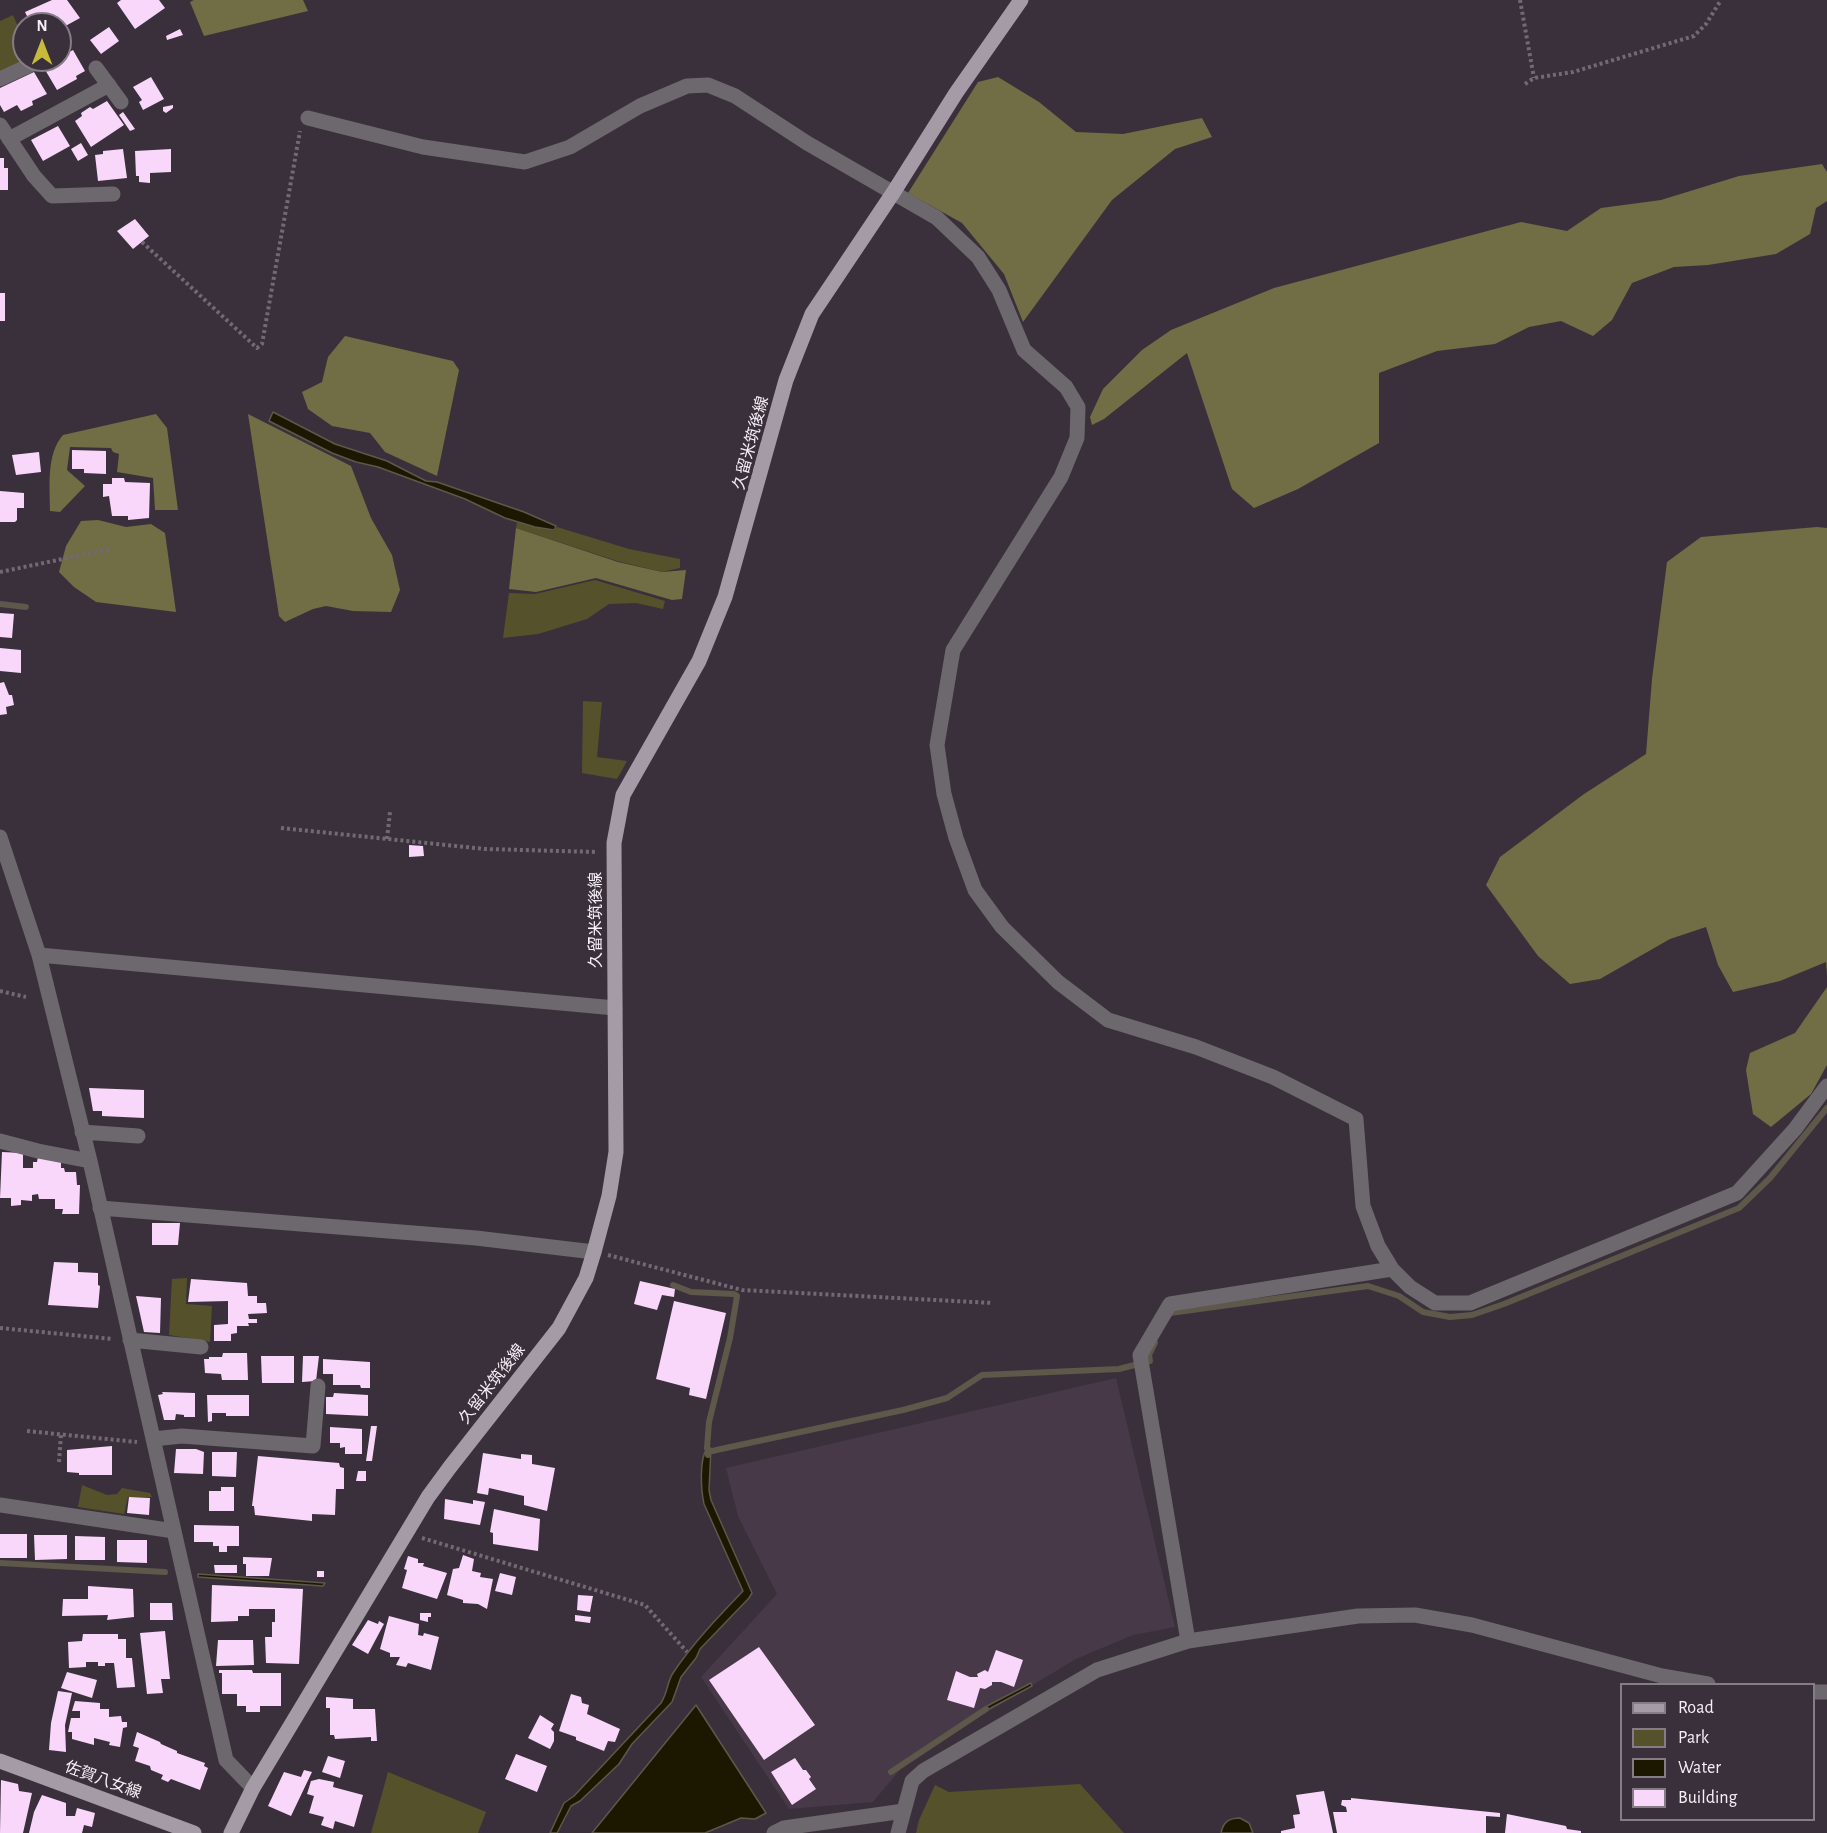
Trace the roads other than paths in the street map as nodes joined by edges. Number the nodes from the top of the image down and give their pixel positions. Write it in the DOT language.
graph roads {
  1 [pos="1020,0"];
  2 [pos="96,68"];
  3 [pos="15,72"];
  4 [pos="0,79"];
  5 [pos="109,85"];
  6 [pos="121,102"];
  7 [pos="308,118"];
  8 [pos="0,125"];
  9 [pos="9,139"];
  10 [pos="893,193"];
  11 [pos="113,194"];
  12 [pos="0,837"];
  13 [pos="39,955"];
  14 [pos="615,1008"];
  15 [pos="1827,1086"];
  16 [pos="82,1132"];
  17 [pos="138,1136"];
  18 [pos="0,1141"];
  19 [pos="90,1161"];
  20 [pos="100,1208"];
  21 [pos="594,1252"];
  22 [pos="1392,1269"];
  23 [pos="125,1340"];
  24 [pos="201,1347"];
  25 [pos="318,1386"];
  26 [pos="154,1442"];
  27 [pos="0,1505"];
  28 [pos="174,1531"];
  29 [pos="1188,1641"];
  30 [pos="1702,1683"];
  31 [pos="0,1761"];
  32 [pos="253,1788"];
  33 [pos="904,1811"];
  34 [pos="194,1833"];
  35 [pos="231,1833"];
  36 [pos="774,1833"];
  37 [pos="898,1833"];
  1 -- 10 [label="main road, 久留米筑後線"];
  2 -- 5 [label="street"];
  3 -- 4 [label="street"];
  5 -- 6 [label="street"];
  5 -- 9 [label="street"];
  7 -- 10 [label="street"];
  8 -- 9 [label="street"];
  9 -- 11 [label="street"];
  10 -- 14 [label="main road, 久留米筑後線"];
  10 -- 22 [label="street"];
  12 -- 13 [label="street"];
  13 -- 14 [label="street"];
  13 -- 16 [label="street"];
  14 -- 21 [label="main road, 久留米筑後線"];
  15 -- 22 [label="street"];
  16 -- 17 [label="street"];
  16 -- 19 [label="street"];
  18 -- 19 [label="street"];
  19 -- 20 [label="street"];
  20 -- 21 [label="street"];
  20 -- 23 [label="street"];
  21 -- 32 [label="main road, 久留米筑後線"];
  22 -- 29 [label="street"];
  23 -- 24 [label="street"];
  23 -- 26 [label="street"];
  25 -- 26 [label="street"];
  26 -- 28 [label="street"];
  27 -- 28 [label="street"];
  28 -- 32 [label="street"];
  29 -- 30 [label="street"];
  29 -- 33 [label="street"];
  31 -- 34 [label="main road, 佐賀八女線"];
  32 -- 35 [label="main road, 久留米筑後線"];
  33 -- 36 [label="street"];
  33 -- 37 [label="street"];
}
